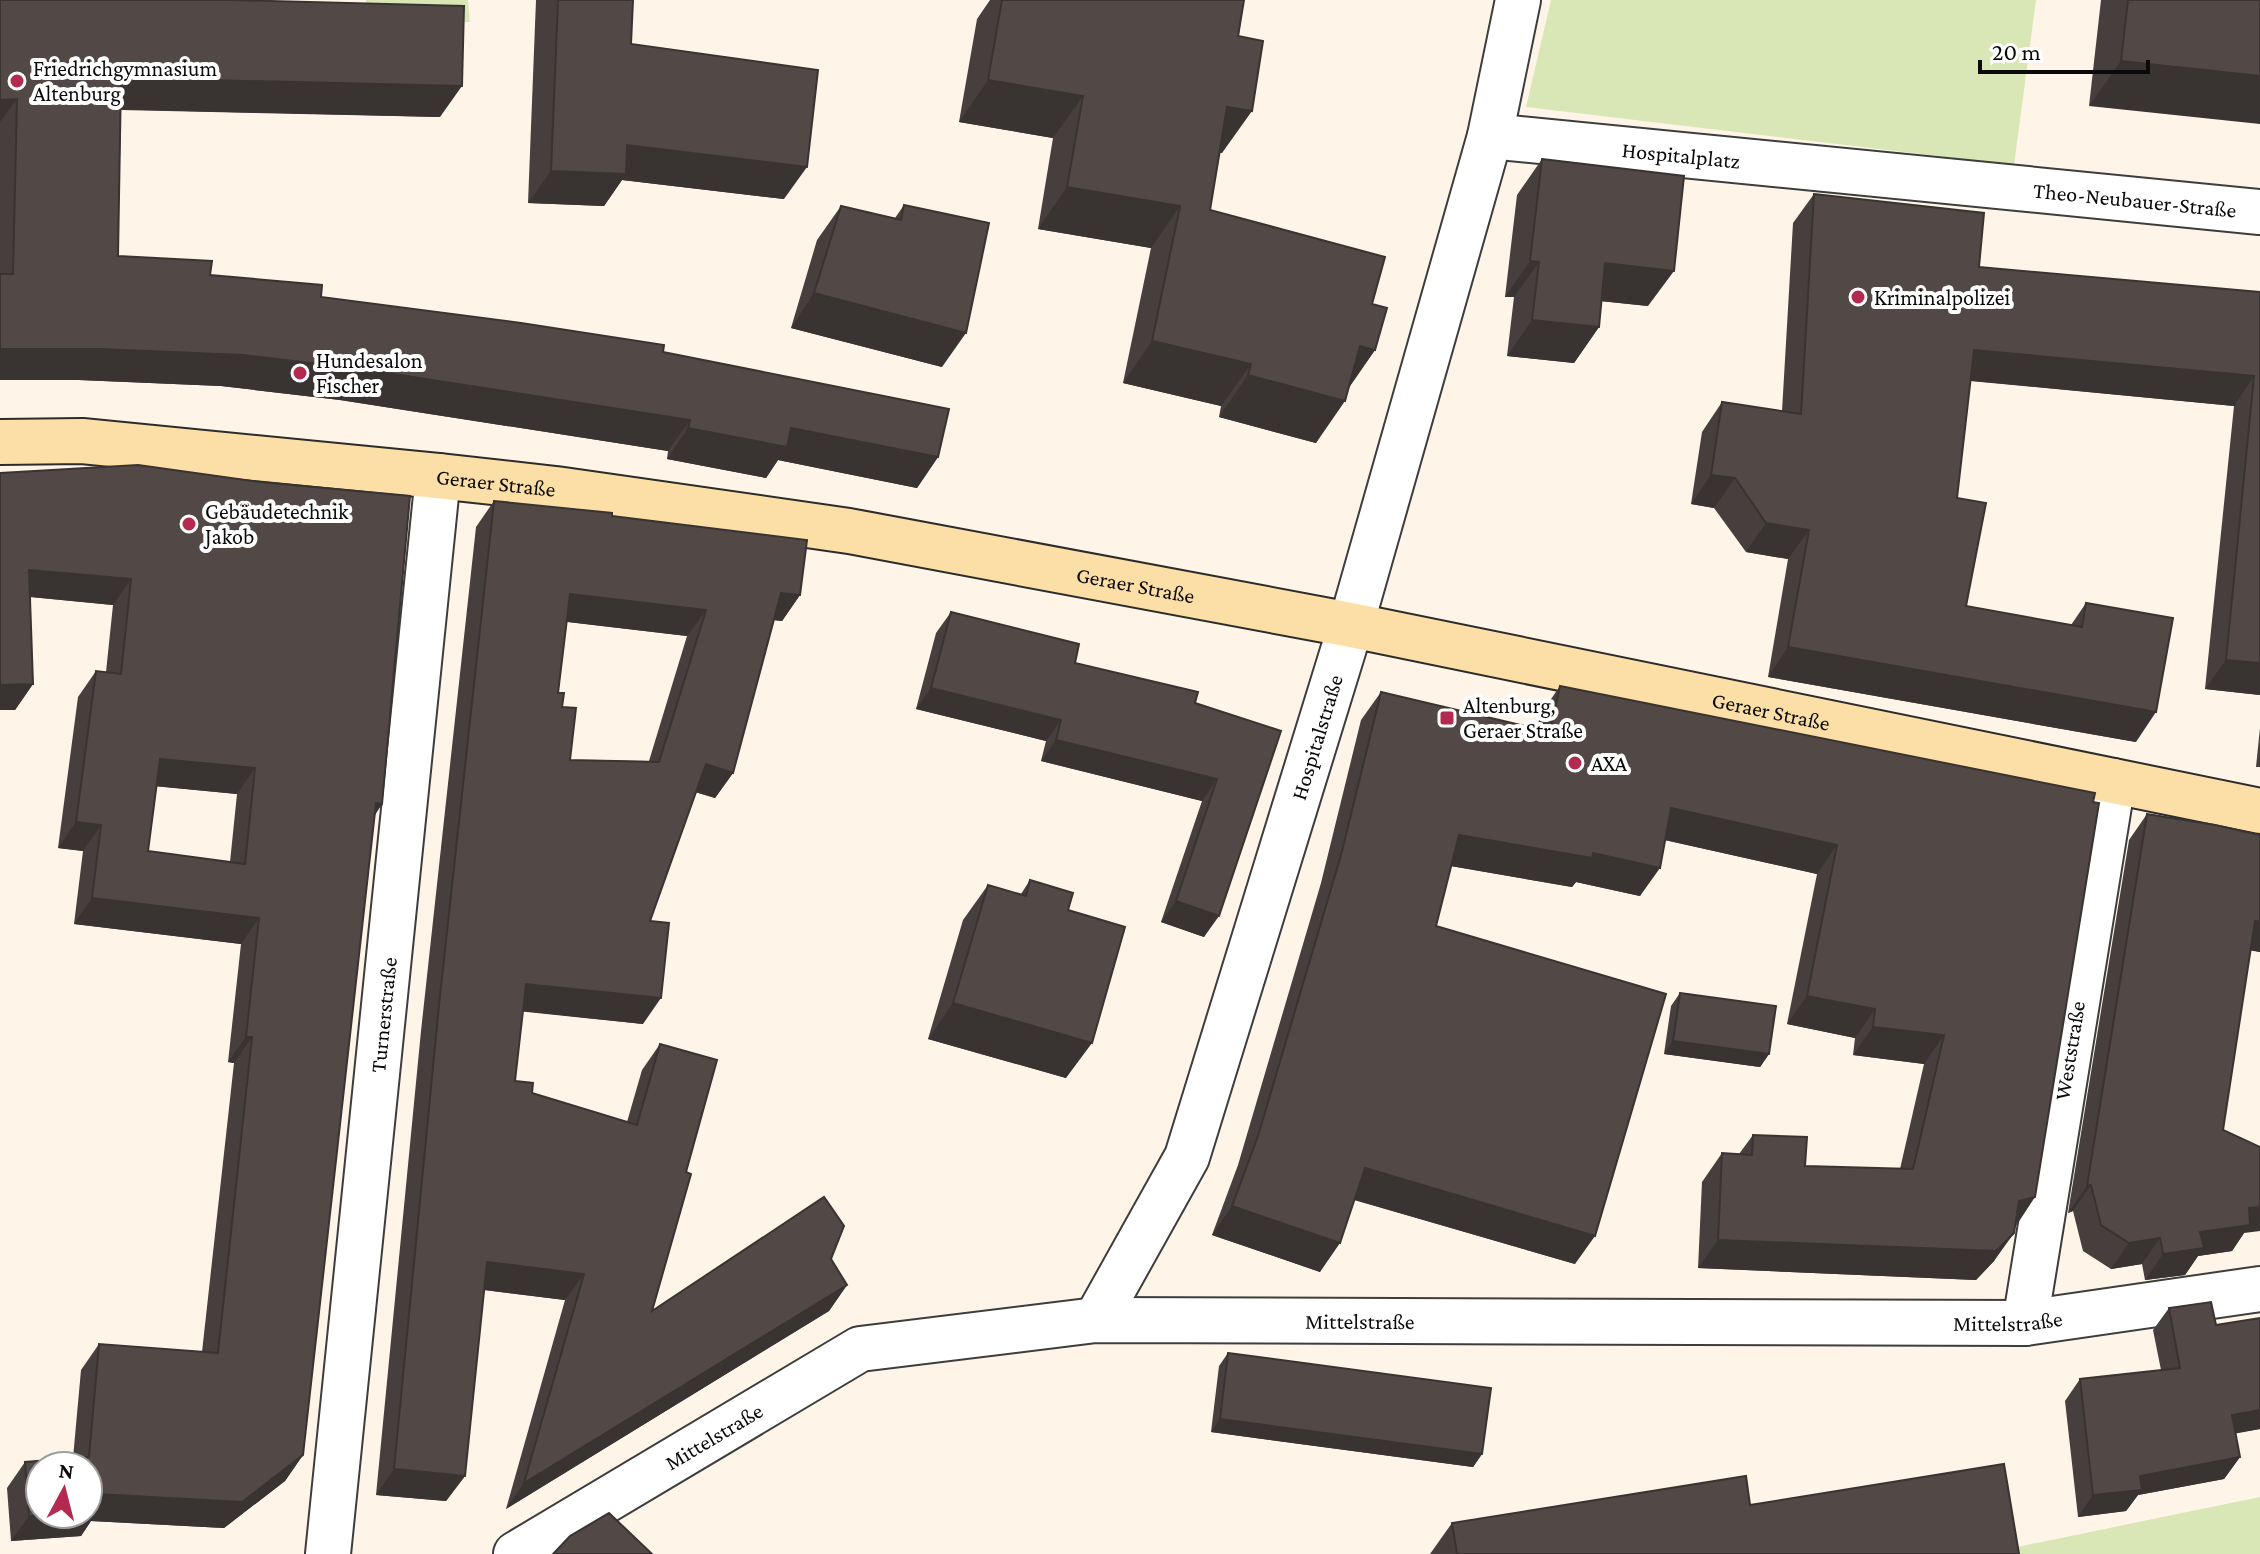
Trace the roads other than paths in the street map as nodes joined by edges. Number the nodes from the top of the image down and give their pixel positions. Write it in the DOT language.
graph roads {
  1 [pos="1518,0"];
  2 [pos="1490,136"];
  3 [pos="2011,189"];
  4 [pos="2260,212"];
  5 [pos="0,442"];
  6 [pos="438,476"];
  7 [pos="1351,625"];
  8 [pos="2113,781"];
  9 [pos="2260,811"];
  10 [pos="2260,1289"];
  11 [pos="1096,1320"];
  12 [pos="2025,1323"];
  13 [pos="328,1554"];
  14 [pos="516,1554"];
  1 -- 2 [label="street"];
  2 -- 3 [label="street, Hospitalplatz"];
  2 -- 7 [label="street, Hospitalstraße"];
  3 -- 4 [label="street, Theo-Neubauer-Straße"];
  5 -- 6 [label="main road, Geraer Straße"];
  6 -- 7 [label="main road, Geraer Straße"];
  6 -- 13 [label="street, Turnerstraße"];
  7 -- 8 [label="main road, Geraer Straße"];
  7 -- 11 [label="street, Hospitalstraße"];
  8 -- 9 [label="main road, Geraer Straße"];
  8 -- 12 [label="street, Weststraße"];
  10 -- 12 [label="street, Mittelstraße"];
  11 -- 12 [label="street, Mittelstraße"];
  11 -- 14 [label="street, Mittelstraße"];
}
